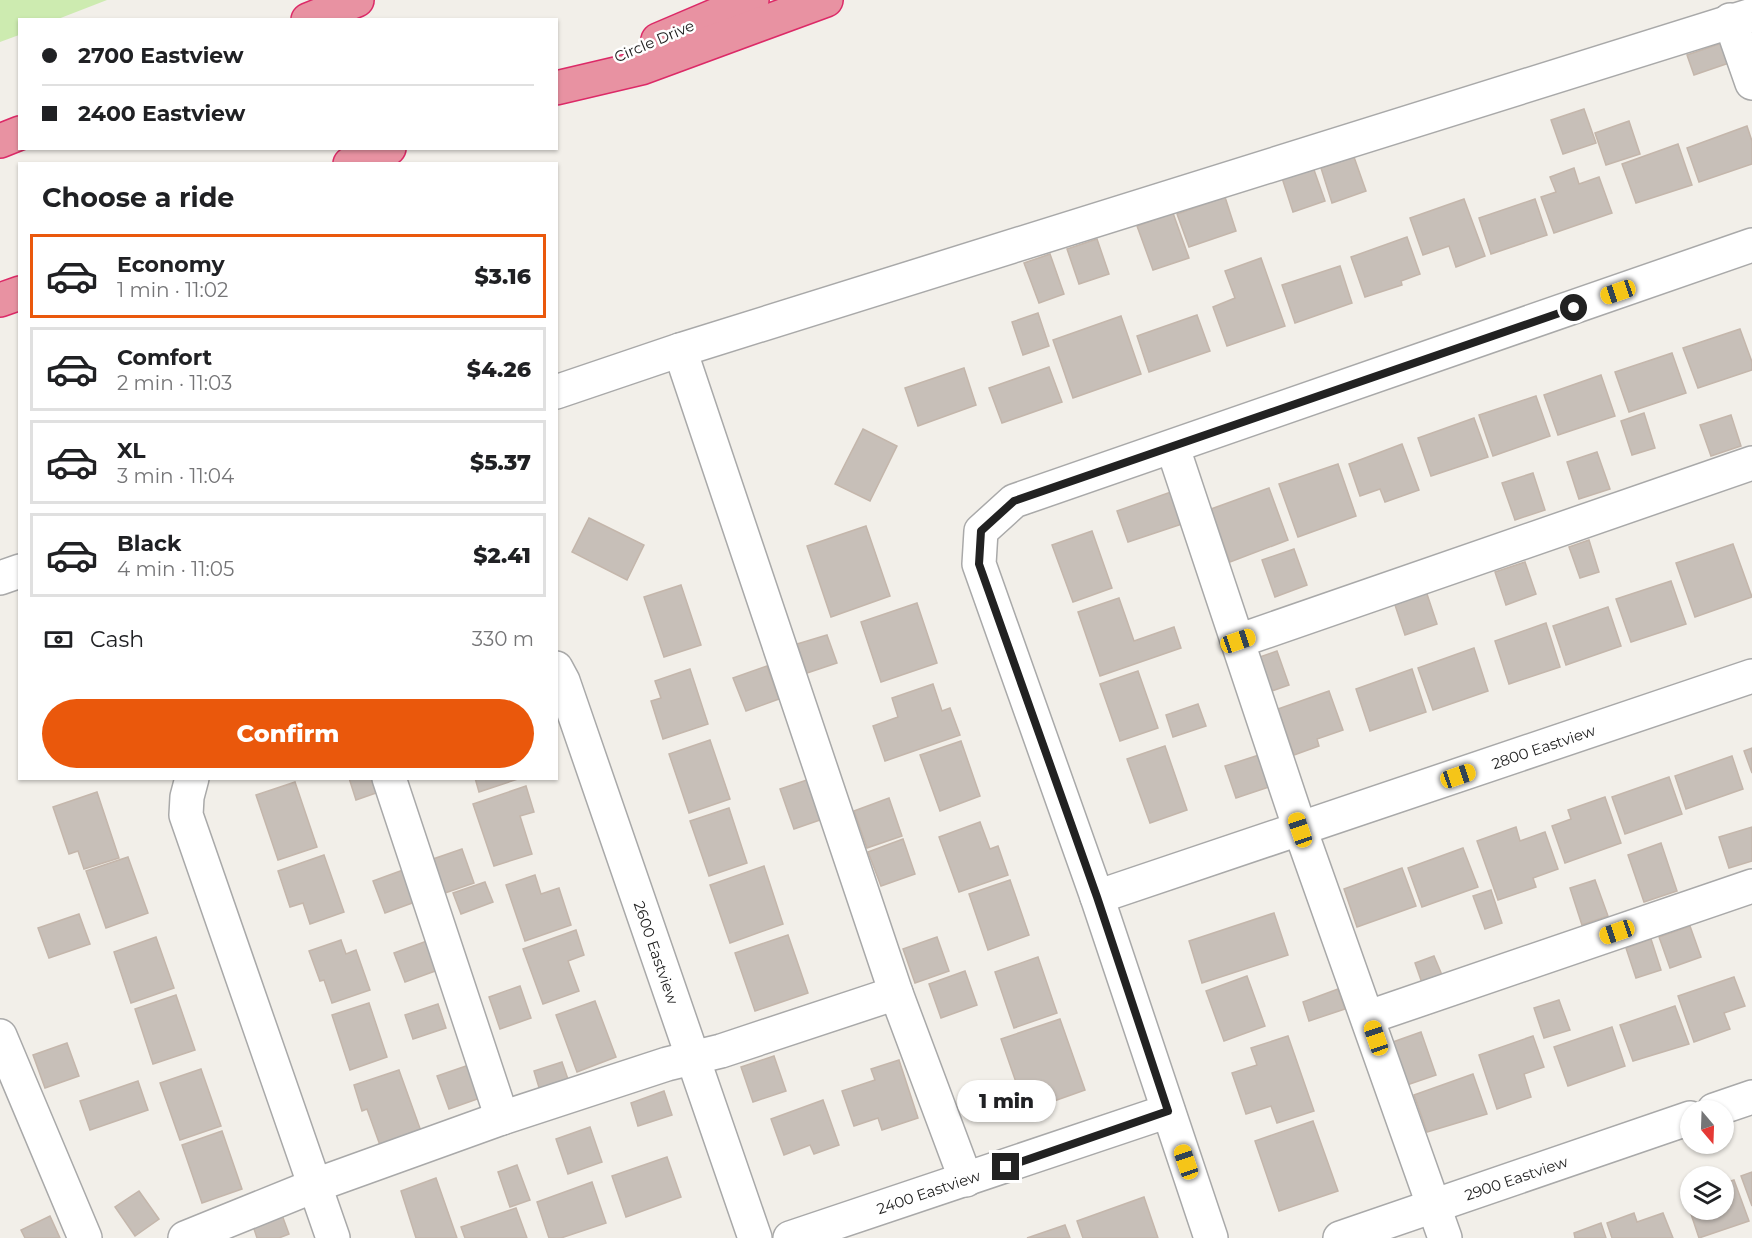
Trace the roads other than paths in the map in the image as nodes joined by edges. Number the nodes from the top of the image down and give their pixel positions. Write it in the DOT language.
graph roads {
  1 [pos="357,0"];
  2 [pos="752,0"];
  3 [pos="826,0"];
  4 [pos="313,18"];
  5 [pos="1741,18"];
  6 [pos="558,81"];
  7 [pos="1752,83"];
  8 [pos="558,88"];
  9 [pos="18,134"];
  10 [pos="0,141"];
  11 [pos="384,150"];
  12 [pos="355,162"];
  13 [pos="1752,245"];
  14 [pos="18,294"];
  15 [pos="0,300"];
  16 [pos="680,350"];
  17 [pos="558,391"];
  18 [pos="1173,448"];
  19 [pos="1752,463"];
  20 [pos="18,572"];
  21 [pos="0,578"];
  22 [pos="1238,641"];
  23 [pos="558,672"];
  24 [pos="1752,676"];
  25 [pos="192,780"];
  26 [pos="390,780"];
  27 [pos="1300,830"];
  28 [pos="1752,885"];
  29 [pos="1097,897"];
  30 [pos="896,993"];
  31 [pos="1369,1017"];
  32 [pos="0,1036"];
  33 [pos="693,1059"];
  34 [pos="1752,1097"];
  35 [pos="1734,1103"];
  36 [pos="1168,1111"];
  37 [pos="502,1118"];
  38 [pos="1680,1121"];
  39 [pos="966,1180"];
  40 [pos="316,1185"];
  41 [pos="1434,1206"];
  42 [pos="85,1238"];
  43 [pos="185,1238"];
  44 [pos="333,1238"];
  45 [pos="755,1238"];
  46 [pos="790,1238"];
  47 [pos="1211,1238"];
  48 [pos="1340,1238"];
  49 [pos="1445,1238"];
  1 -- 4 [label="highway"];
  2 -- 6 [label="highway, Circle Drive"];
  3 -- 8 [label="highway"];
  5 -- 7 [label="street"];
  5 -- 16 [label="street"];
  9 -- 10 [label="highway"];
  11 -- 12 [label="highway"];
  13 -- 18 [label="street"];
  14 -- 15 [label="highway"];
  16 -- 17 [label="street"];
  16 -- 30 [label="street"];
  18 -- 22 [label="street"];
  18 -- 29 [label="street"];
  19 -- 22 [label="street"];
  20 -- 21 [label="street"];
  22 -- 27 [label="street"];
  23 -- 33 [label="street, 2600 Eastview"];
  24 -- 27 [label="street, 2800 Eastview"];
  25 -- 40 [label="street"];
  26 -- 37 [label="street"];
  27 -- 29 [label="street, 2800 Eastview"];
  27 -- 31 [label="street"];
  28 -- 31 [label="street"];
  29 -- 36 [label="street"];
  30 -- 33 [label="street"];
  30 -- 39 [label="street"];
  31 -- 41 [label="street"];
  32 -- 42 [label="street"];
  33 -- 37 [label="street"];
  33 -- 45 [label="street, 2600 Eastview"];
  34 -- 35 [label="street"];
  36 -- 39 [label="street, 2400 Eastview"];
  36 -- 47 [label="street"];
  37 -- 40 [label="street"];
  38 -- 41 [label="street, 2900 Eastview"];
  39 -- 46 [label="street, 2400 Eastview"];
  40 -- 43 [label="street"];
  40 -- 44 [label="street"];
  41 -- 48 [label="street, 2900 Eastview"];
  41 -- 49 [label="street"];
}
